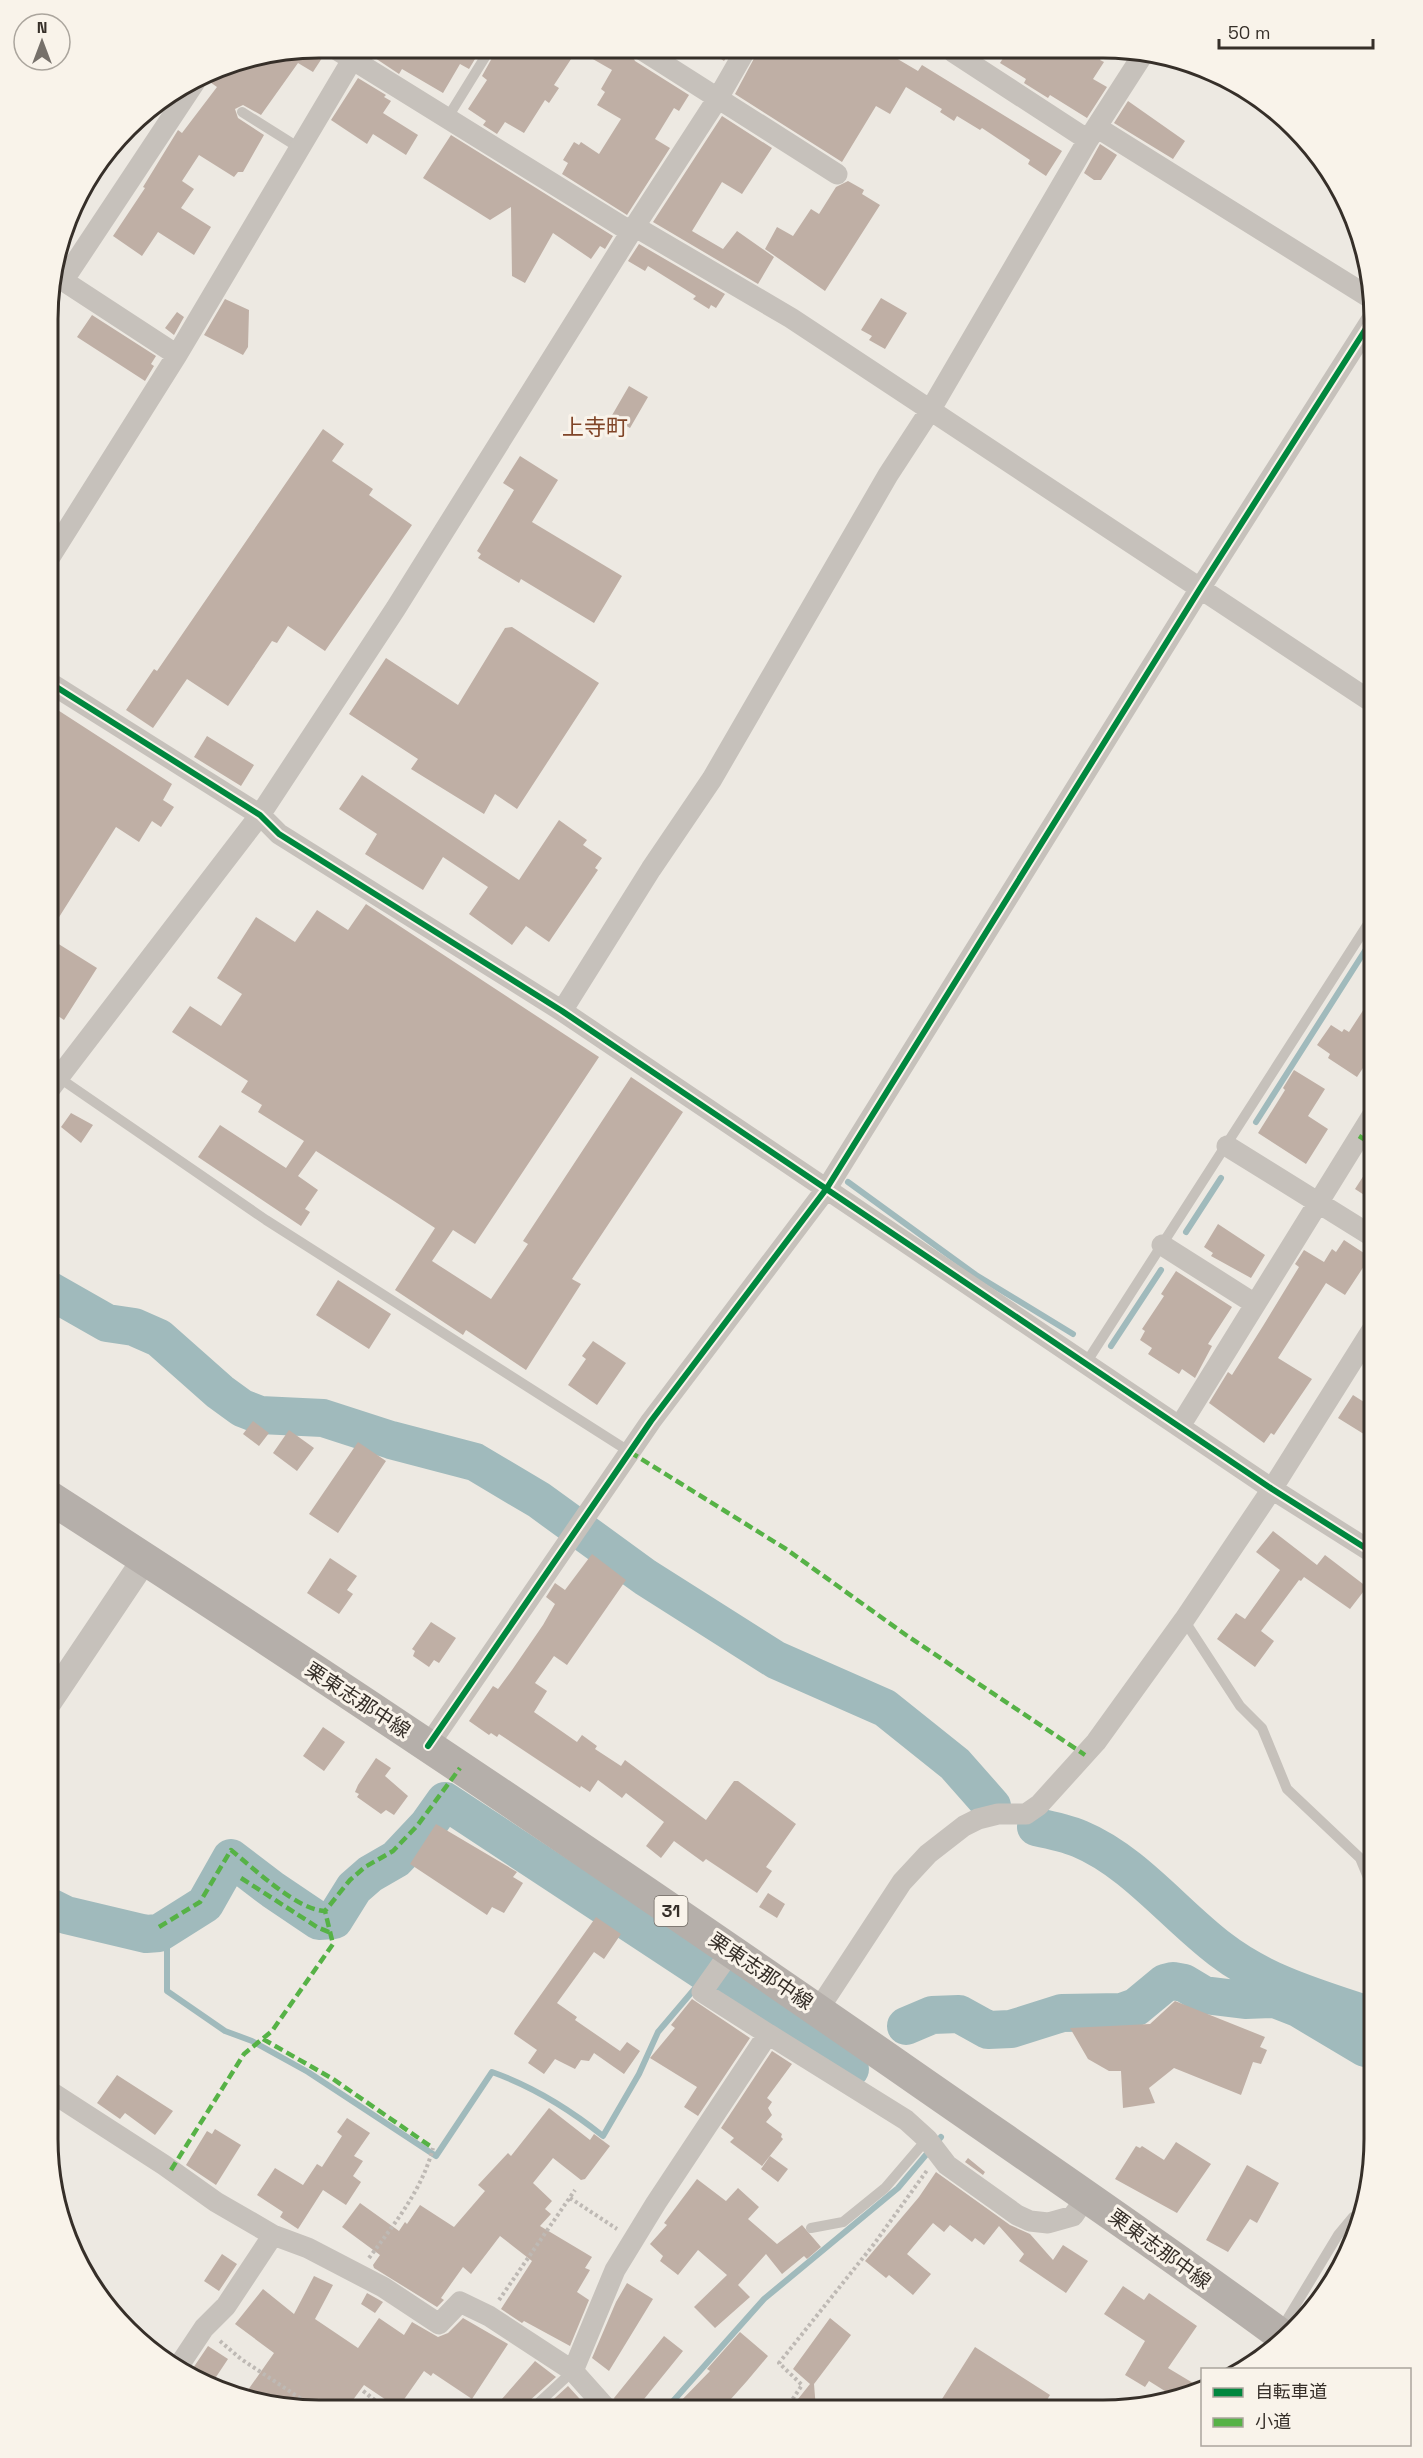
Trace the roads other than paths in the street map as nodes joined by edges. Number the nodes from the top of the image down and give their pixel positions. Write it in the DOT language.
graph roads {
  1 [pos="340,58"];
  2 [pos="353,58"];
  3 [pos="484,58"];
  4 [pos="655,58"];
  5 [pos="741,58"];
  6 [pos="962,58"];
  7 [pos="1138,61"];
  8 [pos="186,95"];
  9 [pos="718,98"];
  10 [pos="242,112"];
  11 [pos="448,117"];
  12 [pos="1093,134"];
  13 [pos="301,149"];
  14 [pos="837,174"];
  15 [pos="632,229"];
  16 [pos="64,270"];
  17 [pos="62,281"];
  18 [pos="1363,294"];
  19 [pos="1364,332"];
  20 [pos="177,355"];
  21 [pos="932,409"];
  22 [pos="58,544"];
  23 [pos="1201,587"];
  24 [pos="58,688"];
  25 [pos="1364,697"];
  26 [pos="260,815"];
  27 [pos="1364,930"];
  28 [pos="561,1011"];
  29 [pos="58,1078"];
  30 [pos="58,1086"];
  31 [pos="1364,1129"];
  32 [pos="1227,1146"];
  33 [pos="827,1188"];
  34 [pos="1318,1203"];
  35 [pos="1364,1231"];
  36 [pos="1162,1245"];
  37 [pos="1255,1304"];
  38 [pos="1364,1342"];
  39 [pos="1086,1363"];
  40 [pos="1180,1426"];
  41 [pos="630,1452"];
  42 [pos="1272,1489"];
  43 [pos="58,1503"];
  44 [pos="1364,1547"];
  45 [pos="145,1559"];
  46 [pos="1184,1620"];
  47 [pos="58,1689"];
  48 [pos="428,1746"];
  49 [pos="1364,1868"];
  50 [pos="731,1950"];
  51 [pos="818,2010"];
  52 [pos="768,2034"];
  53 [pos="58,2096"];
  54 [pos="932,2147"];
  55 [pos="1087,2196"];
  56 [pos="1352,2218"];
  57 [pos="811,2228"];
  58 [pos="273,2235"];
  59 [pos="1291,2320"];
  60 [pos="1278,2333"];
  61 [pos="182,2360"];
  62 [pos="573,2371"];
  63 [pos="542,2400"];
  64 [pos="599,2400"];
  1 -- 13 [label="street"];
  2 -- 11 [label="street"];
  3 -- 11 [label="lane"];
  4 -- 9 [label="street"];
  5 -- 9 [label="street"];
  6 -- 12 [label="street"];
  7 -- 12 [label="street"];
  8 -- 16 [label="street"];
  9 -- 14 [label="street"];
  9 -- 15 [label="street"];
  10 -- 13 [label="lane"];
  11 -- 15 [label="street"];
  12 -- 18 [label="street"];
  12 -- 21 [label="street"];
  13 -- 20 [label="street"];
  15 -- 21 [label="street"];
  15 -- 26 [label="street"];
  17 -- 20 [label="street"];
  19 -- 23 [label="street"];
  20 -- 22 [label="street"];
  21 -- 23 [label="street"];
  21 -- 28 [label="street"];
  23 -- 25 [label="street"];
  23 -- 33 [label="street"];
  24 -- 26 [label="street"];
  26 -- 28 [label="street"];
  26 -- 29 [label="street"];
  27 -- 32 [label="lane"];
  28 -- 33 [label="street"];
  30 -- 41 [label="lane"];
  31 -- 34 [label="street"];
  32 -- 34 [label="street"];
  32 -- 36 [label="lane"];
  33 -- 39 [label="street"];
  33 -- 41 [label="street"];
  34 -- 35 [label="street"];
  34 -- 37 [label="street"];
  36 -- 37 [label="street"];
  36 -- 39 [label="lane"];
  37 -- 40 [label="street"];
  38 -- 42 [label="street"];
  39 -- 40 [label="street"];
  40 -- 42 [label="street"];
  41 -- 48 [label="street"];
  42 -- 44 [label="street"];
  42 -- 46 [label="street"];
  43 -- 45 [label="main road, 栗東志那中線 / 31"];
  45 -- 47 [label="street"];
  45 -- 48 [label="main road, 栗東志那中線 / 31"];
  46 -- 49 [label="lane"];
  46 -- 51 [label="street"];
  48 -- 50 [label="main road, 栗東志那中線 / 31"];
  50 -- 51 [label="main road, 栗東志那中線 / 31"];
  50 -- 52 [label="street"];
  51 -- 55 [label="main road, 栗東志那中線 / 31"];
  52 -- 54 [label="street"];
  52 -- 62 [label="street"];
  53 -- 58 [label="street"];
  54 -- 55 [label="street"];
  54 -- 57 [label="lane"];
  55 -- 60 [label="main road, 栗東志那中線 / 31"];
  56 -- 59 [label="lane"];
  58 -- 61 [label="street"];
  58 -- 62 [label="street"];
  62 -- 63 [label="lane"];
  62 -- 64 [label="street"];
}
